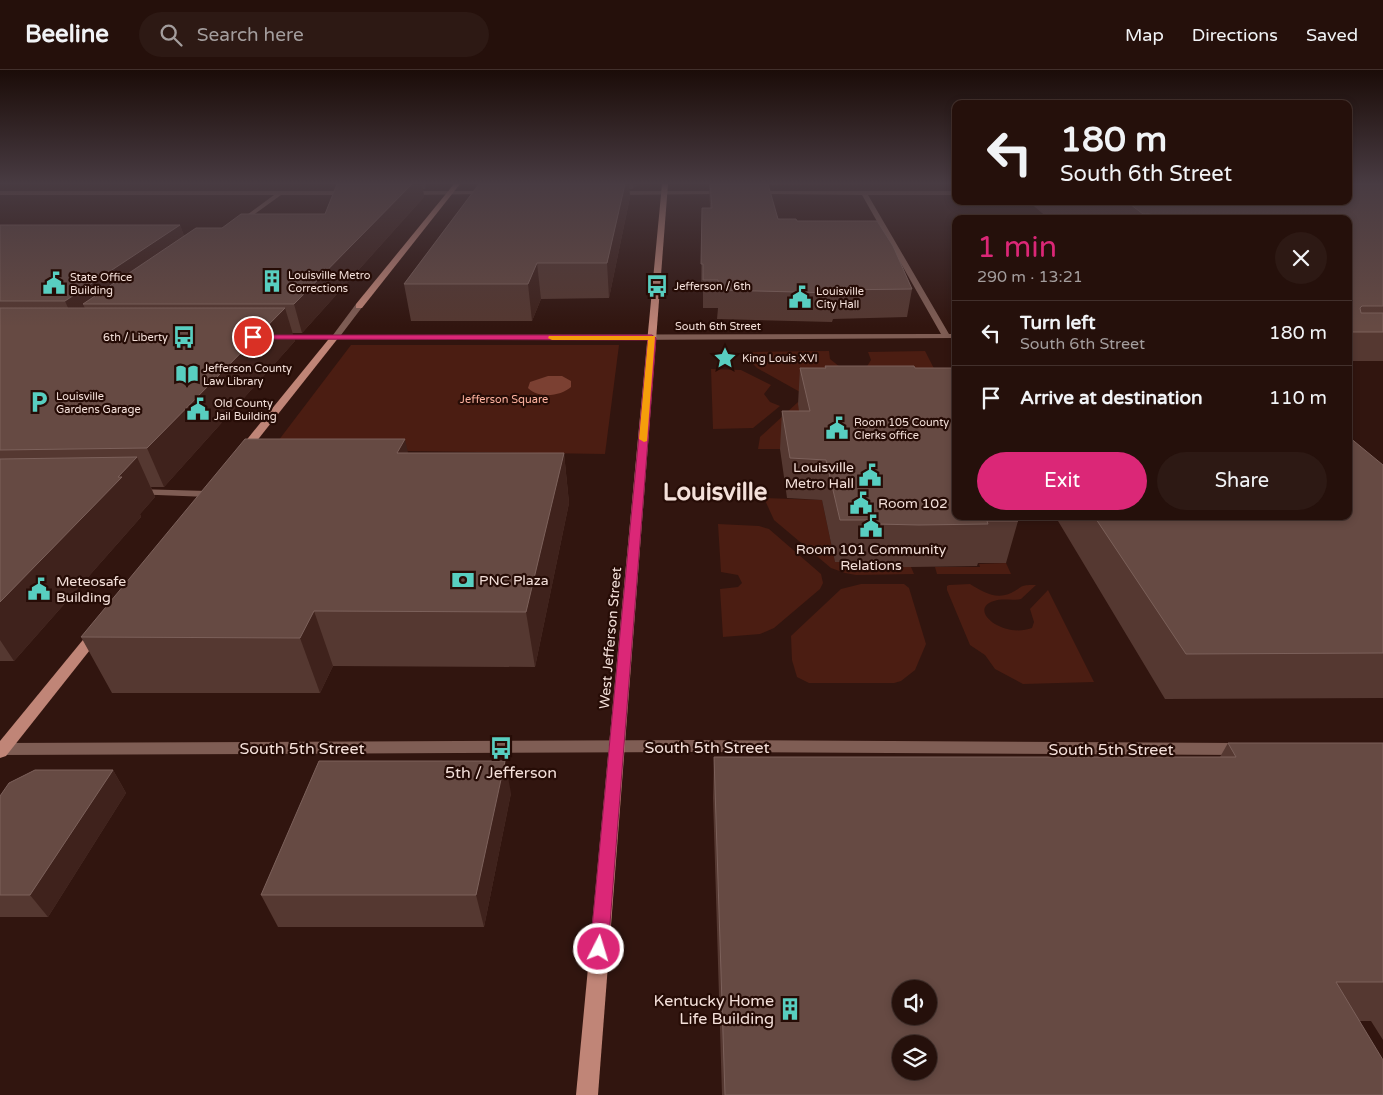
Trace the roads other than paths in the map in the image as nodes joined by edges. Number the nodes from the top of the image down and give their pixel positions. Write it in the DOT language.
graph roads {
  1 [pos="419,232"];
  2 [pos="661,232"];
  3 [pos="886,232"];
  4 [pos="359,306"];
  5 [pos="946,336"];
  6 [pos="952,336"];
  7 [pos="268,337"];
  8 [pos="335,337"];
  9 [pos="652,338"];
  10 [pos="238,457"];
  11 [pos="211,490"];
  12 [pos="124,492"];
  13 [pos="196,509"];
  14 [pos="104,623"];
  15 [pos="616,747"];
  16 [pos="1259,749"];
  17 [pos="1,750"];
  18 [pos="587,1095"];
  1 -- 4 [label="main road"];
  2 -- 9 [label="main road, West Jefferson Street"];
  3 -- 5 [label="street"];
  4 -- 8 [label="street"];
  5 -- 6 [label="street, South 6th Street"];
  5 -- 9 [label="street, South 6th Street"];
  7 -- 8 [label="street, South 6th Street"];
  8 -- 9 [label="street, South 6th Street"];
  8 -- 10 [label="main road"];
  9 -- 15 [label="main road, West Jefferson Street"];
  11 -- 12 [label="street"];
  11 -- 13 [label="main road"];
  14 -- 17 [label="main road"];
  15 -- 16 [label="street, South 5th Street"];
  15 -- 17 [label="street, South 5th Street"];
  15 -- 18 [label="main road, West Jefferson Street"];
}
